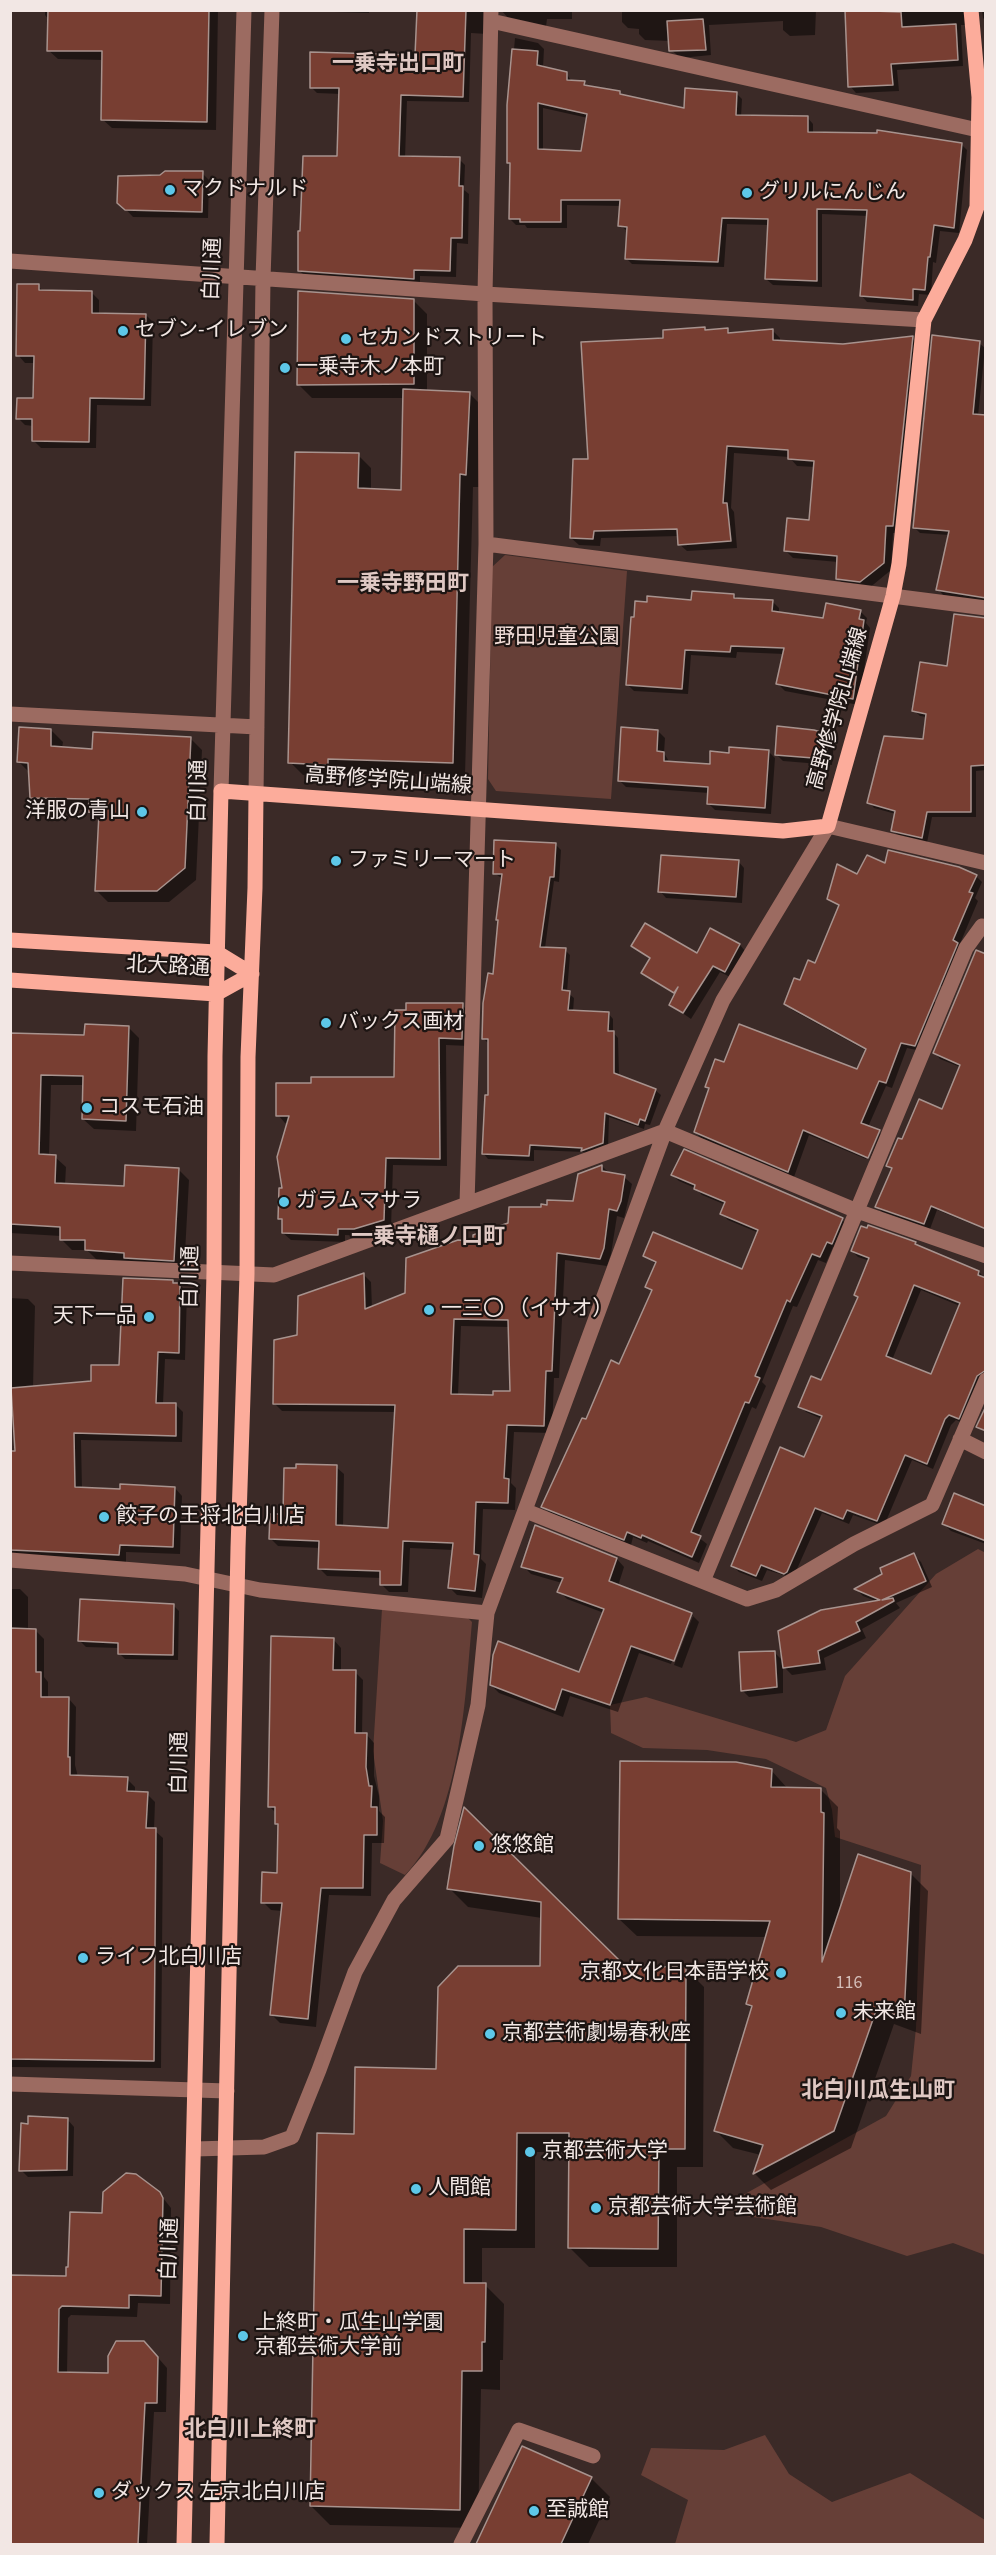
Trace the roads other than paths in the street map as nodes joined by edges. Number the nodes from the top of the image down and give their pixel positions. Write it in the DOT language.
graph roads {
  1 [pos="244,10"];
  2 [pos="272,10"];
  3 [pos="971,10"];
  4 [pos="491,16"];
  5 [pos="978,130"];
  6 [pos="981,208"];
  7 [pos="10,261"];
  8 [pos="234,277"];
  9 [pos="263,279"];
  10 [pos="485,294"];
  11 [pos="924,320"];
  12 [pos="486,544"];
  13 [pos="893,596"];
  14 [pos="986,608"];
  15 [pos="10,714"];
  16 [pos="222,726"];
  17 [pos="257,727"];
  18 [pos="221,791"];
  19 [pos="256,794"];
  20 [pos="477,809"];
  21 [pos="828,826"];
  22 [pos="986,863"];
  23 [pos="984,925"];
  24 [pos="10,940"];
  25 [pos="216,952"];
  26 [pos="252,974"];
  27 [pos="10,980"];
  28 [pos="216,994"];
  29 [pos="665,1131"];
  30 [pos="467,1204"];
  31 [pos="857,1211"];
  32 [pos="986,1256"];
  33 [pos="10,1263"];
  34 [pos="213,1272"];
  35 [pos="247,1274"];
  36 [pos="986,1380"];
  37 [pos="960,1439"];
  38 [pos="986,1452"];
  39 [pos="526,1511"];
  40 [pos="10,1560"];
  41 [pos="207,1579"];
  42 [pos="703,1581"];
  43 [pos="237,1586"];
  44 [pos="487,1612"];
  45 [pos="10,2084"];
  46 [pos="195,2088"];
  47 [pos="227,2091"];
  48 [pos="195,2150"];
  49 [pos="226,2150"];
  50 [pos="594,2456"];
  51 [pos="184,2544"];
  52 [pos="217,2544"];
  53 [pos="461,2544"];
  1 -- 8 [label="street, 白川通"];
  2 -- 9 [label="street"];
  3 -- 5 [label="main road, 高野修学院山端線"];
  4 -- 5 [label="street"];
  4 -- 10 [label="street"];
  5 -- 6 [label="main road, 高野修学院山端線"];
  6 -- 11 [label="main road, 高野修学院山端線"];
  7 -- 8 [label="street"];
  8 -- 9 [label="street"];
  8 -- 16 [label="street, 白川通"];
  9 -- 10 [label="street"];
  9 -- 17 [label="street"];
  10 -- 11 [label="street"];
  10 -- 12 [label="street"];
  11 -- 13 [label="main road, 高野修学院山端線"];
  12 -- 13 [label="street"];
  12 -- 20 [label="street"];
  13 -- 14 [label="street"];
  13 -- 21 [label="main road, 高野修学院山端線"];
  15 -- 16 [label="street"];
  16 -- 17 [label="street"];
  16 -- 18 [label="street, 白川通"];
  17 -- 19 [label="street"];
  18 -- 19 [label="main road, 高野修学院山端線"];
  18 -- 25 [label="main road, 白川通"];
  19 -- 20 [label="main road, 高野修学院山端線"];
  19 -- 26 [label="main road"];
  20 -- 21 [label="main road, 高野修学院山端線"];
  20 -- 30 [label="street"];
  21 -- 22 [label="street"];
  21 -- 29 [label="street"];
  23 -- 31 [label="street"];
  24 -- 25 [label="main road, 北大路通"];
  25 -- 26 [label="main road, 北大路通"];
  25 -- 28 [label="main road, 白川通"];
  26 -- 28 [label="main road, 北大路通"];
  26 -- 35 [label="main road"];
  27 -- 28 [label="main road, 北大路通"];
  28 -- 34 [label="main road, 白川通"];
  29 -- 30 [label="street"];
  29 -- 31 [label="street"];
  29 -- 39 [label="street"];
  30 -- 35 [label="street"];
  31 -- 32 [label="street"];
  31 -- 42 [label="street"];
  33 -- 34 [label="street"];
  34 -- 35 [label="street"];
  34 -- 41 [label="main road, 白川通"];
  35 -- 43 [label="main road"];
  36 -- 37 [label="street"];
  37 -- 38 [label="street"];
  37 -- 42 [label="street"];
  39 -- 42 [label="street"];
  39 -- 44 [label="street"];
  40 -- 41 [label="street"];
  41 -- 43 [label="street"];
  41 -- 46 [label="main road, 白川通"];
  43 -- 44 [label="street"];
  43 -- 47 [label="main road"];
  44 -- 49 [label="street"];
  45 -- 46 [label="street"];
  46 -- 47 [label="street"];
  46 -- 48 [label="main road, 白川通"];
  47 -- 49 [label="main road"];
  48 -- 49 [label="street"];
  48 -- 51 [label="main road, 白川通"];
  49 -- 52 [label="main road"];
  50 -- 53 [label="street"];
}
